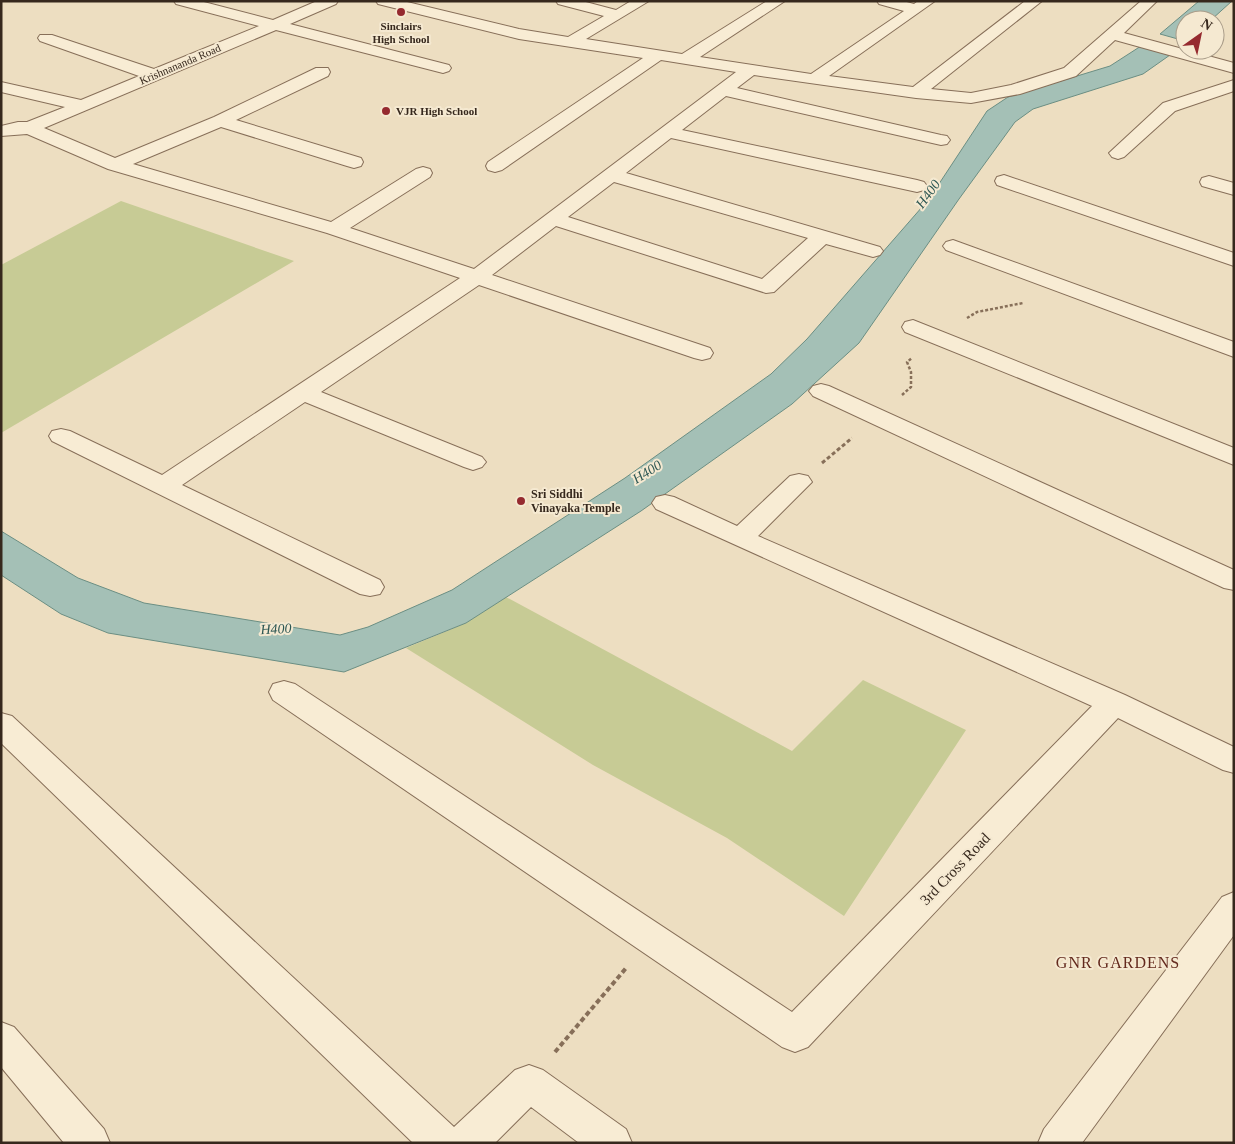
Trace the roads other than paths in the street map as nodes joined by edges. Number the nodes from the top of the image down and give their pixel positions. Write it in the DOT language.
graph roads {
  1 [pos="181,1"];
  2 [pos="331,1"];
  3 [pos="384,1"];
  4 [pos="563,1"];
  5 [pos="642,1"];
  6 [pos="778,1"];
  7 [pos="884,1"];
  8 [pos="1035,1"];
  9 [pos="1150,1"];
  10 [pos="922,5"];
  11 [pos="618,15"];
  12 [pos="274,24"];
  13 [pos="1114,34"];
  14 [pos="46,38"];
  15 [pos="570,42"];
  16 [pos="658,55"];
  17 [pos="685,60"];
  18 [pos="443,68"];
  19 [pos="1234,68"];
  20 [pos="751,69"];
  21 [pos="322,72"];
  22 [pos="154,75"];
  23 [pos="814,79"];
  24 [pos="1234,85"];
  25 [pos="1,87"];
  26 [pos="723,90"];
  27 [pos="916,93"];
  28 [pos="81,105"];
  29 [pos="220,121"];
  30 [pos="29,128"];
  31 [pos="1,129"];
  32 [pos="668,132"];
  33 [pos="941,140"];
  34 [pos="1118,153"];
  35 [pos="354,162"];
  36 [pos="115,165"];
  37 [pos="495,166"];
  38 [pos="423,173"];
  39 [pos="612,175"];
  40 [pos="1004,181"];
  41 [pos="1209,182"];
  42 [pos="917,186"];
  43 [pos="1234,189"];
  44 [pos="554,219"];
  45 [pos="334,229"];
  46 [pos="823,236"];
  47 [pos="953,246"];
  48 [pos="873,251"];
  49 [pos="1234,260"];
  50 [pos="478,276"];
  51 [pos="913,327"];
  52 [pos="1234,350"];
  53 [pos="702,353"];
  54 [pos="821,391"];
  55 [pos="303,393"];
  56 [pos="61,436"];
  57 [pos="1234,457"];
  58 [pos="473,462"];
  59 [pos="799,482"];
  60 [pos="165,485"];
  61 [pos="665,504"];
  62 [pos="740,538"];
  63 [pos="1234,581"];
  64 [pos="370,588"];
  65 [pos="284,692"];
  66 [pos="1114,703"];
  67 [pos="1,724"];
  68 [pos="1234,761"];
  69 [pos="1234,907"];
  70 [pos="1,1039"];
  71 [pos="90,1143"];
  72 [pos="442,1143"];
  73 [pos="466,1143"];
  74 [pos="612,1143"];
  75 [pos="1058,1143"];
  1 -- 12 [label="street"];
  2 -- 12 [label="street, Krishnananda Road"];
  3 -- 15 [label="street"];
  4 -- 11 [label="street"];
  5 -- 11 [label="street"];
  6 -- 17 [label="street"];
  7 -- 10 [label="street"];
  8 -- 27 [label="street"];
  9 -- 13 [label="street"];
  10 -- 23 [label="street"];
  11 -- 15 [label="street"];
  12 -- 18 [label="street"];
  12 -- 22 [label="street, Krishnananda Road"];
  13 -- 19 [label="street"];
  13 -- 27 [label="street"];
  14 -- 22 [label="street"];
  15 -- 16 [label="street"];
  16 -- 17 [label="street"];
  16 -- 37 [label="street"];
  17 -- 20 [label="street"];
  20 -- 23 [label="street"];
  20 -- 26 [label="street"];
  21 -- 29 [label="street"];
  22 -- 28 [label="street, Krishnananda Road"];
  23 -- 27 [label="street"];
  24 -- 34 [label="street"];
  25 -- 28 [label="street"];
  26 -- 32 [label="street"];
  26 -- 33 [label="street"];
  28 -- 30 [label="street, Krishnananda Road"];
  29 -- 35 [label="street"];
  29 -- 36 [label="street"];
  30 -- 31 [label="street, Krishnananda Road"];
  30 -- 36 [label="street"];
  32 -- 39 [label="street"];
  32 -- 42 [label="street"];
  36 -- 45 [label="street"];
  38 -- 45 [label="street"];
  39 -- 44 [label="street"];
  39 -- 46 [label="street"];
  40 -- 49 [label="street"];
  41 -- 43 [label="street"];
  44 -- 46 [label="street"];
  44 -- 50 [label="street"];
  45 -- 50 [label="street"];
  46 -- 48 [label="street"];
  47 -- 52 [label="street"];
  50 -- 53 [label="street"];
  50 -- 55 [label="street"];
  51 -- 57 [label="street"];
  54 -- 63 [label="street"];
  55 -- 58 [label="street"];
  55 -- 60 [label="street"];
  56 -- 60 [label="street"];
  59 -- 62 [label="street"];
  60 -- 64 [label="street"];
  61 -- 62 [label="street"];
  62 -- 66 [label="street"];
  65 -- 66 [label="street, 3rd Cross Road"];
  66 -- 68 [label="street"];
  67 -- 72 [label="street"];
  69 -- 75 [label="street"];
  70 -- 71 [label="street"];
  73 -- 74 [label="street"];
}
